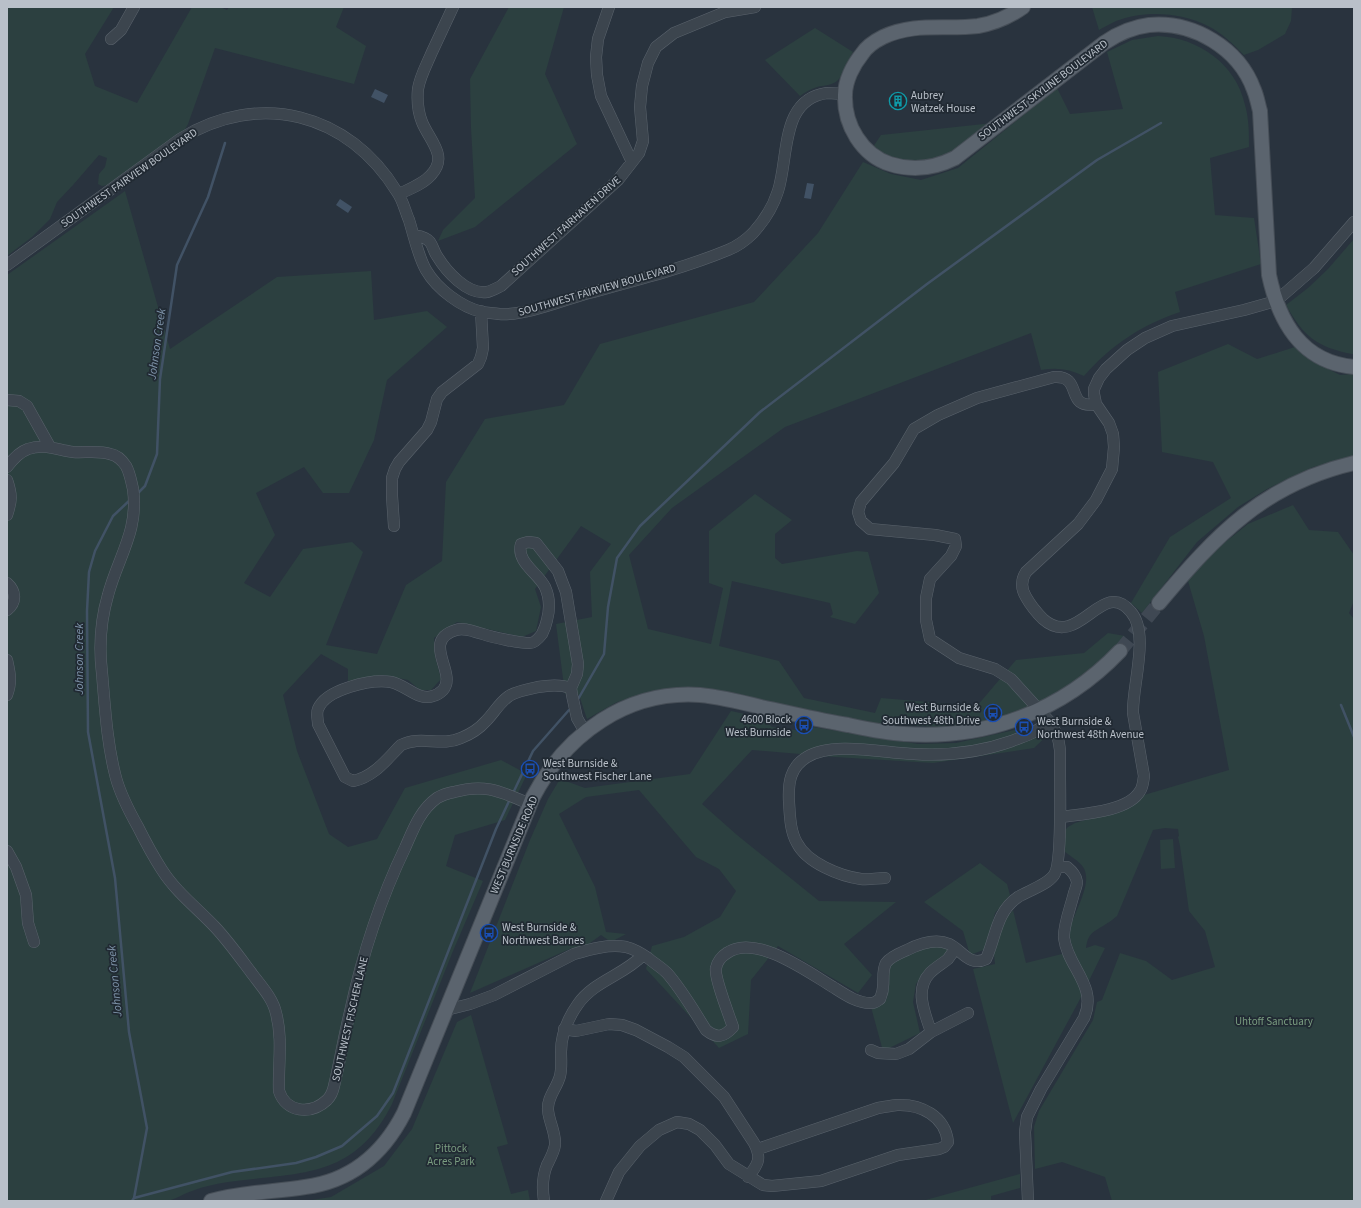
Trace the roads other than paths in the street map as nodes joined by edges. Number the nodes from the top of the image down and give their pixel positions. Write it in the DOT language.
graph roads {
  1 [pos="134,7"];
  2 [pos="452,7"];
  3 [pos="609,7"];
  4 [pos="756,7"];
  5 [pos="1023,7"];
  6 [pos="111,39"];
  7 [pos="845,94"];
  8 [pos="632,162"];
  9 [pos="399,194"];
  10 [pos="1354,222"];
  11 [pos="414,235"];
  12 [pos="7,264"];
  13 [pos="1276,301"];
  14 [pos="481,312"];
  15 [pos="1354,367"];
  16 [pos="7,400"];
  17 [pos="1096,404"];
  18 [pos="50,447"];
  19 [pos="1354,463"];
  20 [pos="7,467"];
  21 [pos="7,480"];
  22 [pos="7,515"];
  23 [pos="394,526"];
  24 [pos="7,583"];
  25 [pos="1159,603"];
  26 [pos="7,610"];
  27 [pos="1120,651"];
  28 [pos="7,660"];
  29 [pos="571,688"];
  30 [pos="7,695"];
  31 [pos="1040,710"];
  32 [pos="1050,722"];
  33 [pos="585,732"];
  34 [pos="530,804"];
  35 [pos="1060,817"];
  36 [pos="7,851"];
  37 [pos="1057,867"];
  38 [pos="885,878"];
  39 [pos="34,942"];
  40 [pos="955,949"];
  41 [pos="643,955"];
  42 [pos="446,1010"];
  43 [pos="968,1013"];
  44 [pos="564,1029"];
  45 [pos="931,1032"];
  46 [pos="871,1050"];
  47 [pos="758,1149"];
  48 [pos="748,1177"];
  49 [pos="211,1201"];
  50 [pos="544,1201"];
  51 [pos="606,1201"];
  52 [pos="1028,1201"];
  1 -- 6 [label="street"];
  2 -- 9 [label="street"];
  3 -- 8 [label="street"];
  4 -- 8 [label="street, SOUTHWEST FAIRHAVEN DRIVE"];
  5 -- 7 [label="main road, SOUTHWEST SKYLINE BOULEVARD"];
  7 -- 13 [label="main road, SOUTHWEST SKYLINE BOULEVARD"];
  7 -- 14 [label="street, SOUTHWEST FAIRVIEW BOULEVARD"];
  8 -- 11 [label="street, SOUTHWEST FAIRHAVEN DRIVE"];
  9 -- 11 [label="street, SOUTHWEST FAIRVIEW BOULEVARD"];
  9 -- 12 [label="street, SOUTHWEST FAIRVIEW BOULEVARD"];
  10 -- 13 [label="street"];
  11 -- 14 [label="street, SOUTHWEST FAIRVIEW BOULEVARD"];
  13 -- 15 [label="main road, SOUTHWEST SKYLINE BOULEVARD"];
  13 -- 17 [label="street"];
  14 -- 23 [label="street"];
  16 -- 18 [label="street"];
  17 -- 31 [label="street"];
  17 -- 35 [label="street"];
  18 -- 20 [label="street, SOUTHWEST FISCHER LANE"];
  18 -- 34 [label="street, SOUTHWEST FISCHER LANE"];
  19 -- 25 [label="main road"];
  21 -- 22 [label="street"];
  24 -- 26 [label="street"];
  27 -- 31 [label="main road, WEST BURNSIDE ROAD"];
  28 -- 30 [label="street"];
  29 -- 29 [label="street"];
  29 -- 33 [label="street"];
  31 -- 32 [label="street"];
  31 -- 33 [label="main road, WEST BURNSIDE ROAD"];
  32 -- 35 [label="street"];
  32 -- 38 [label="street"];
  33 -- 34 [label="main road, WEST BURNSIDE ROAD"];
  34 -- 42 [label="main road, WEST BURNSIDE ROAD"];
  35 -- 37 [label="street"];
  36 -- 39 [label="street"];
  37 -- 40 [label="street"];
  37 -- 52 [label="street"];
  40 -- 41 [label="street"];
  40 -- 45 [label="street"];
  41 -- 42 [label="street"];
  41 -- 44 [label="street"];
  42 -- 49 [label="main road, WEST BURNSIDE ROAD"];
  43 -- 45 [label="street"];
  44 -- 47 [label="street"];
  44 -- 50 [label="street"];
  45 -- 46 [label="street"];
  47 -- 48 [label="street"];
  47 -- 48 [label="street"];
  48 -- 51 [label="street"];
}
